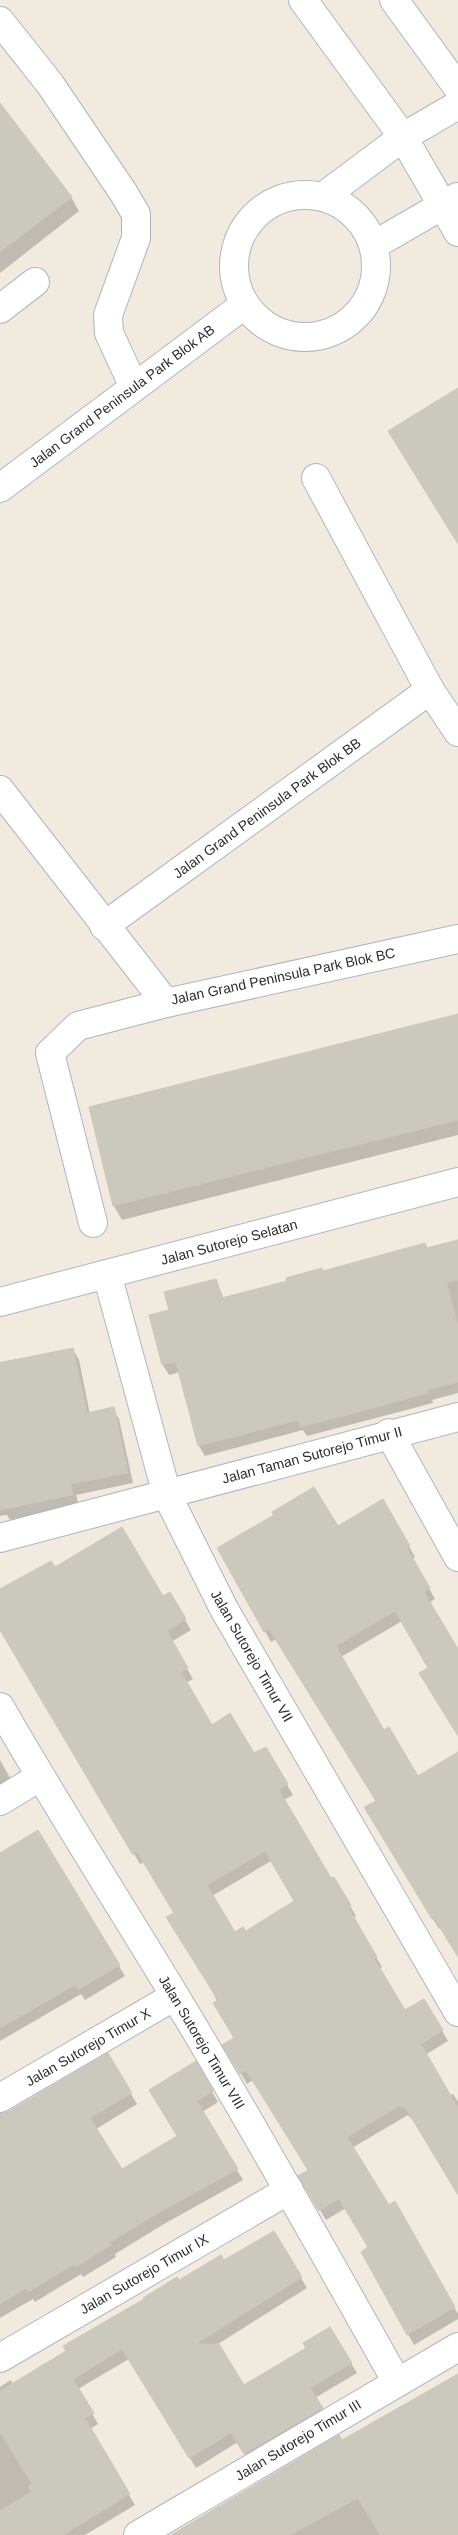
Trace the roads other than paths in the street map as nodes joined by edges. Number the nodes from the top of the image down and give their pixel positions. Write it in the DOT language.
graph roads {
  1 [pos="303,0"];
  2 [pos="394,0"];
  3 [pos="0,21"];
  4 [pos="458,88"];
  5 [pos="458,105"];
  6 [pos="403,137"];
  7 [pos="324,196"];
  8 [pos="450,201"];
  9 [pos="458,232"];
  10 [pos="374,244"];
  11 [pos="35,282"];
  12 [pos="244,305"];
  13 [pos="0,309"];
  14 [pos="134,387"];
  15 [pos="316,478"];
  16 [pos="0,488"];
  17 [pos="430,690"];
  18 [pos="458,732"];
  19 [pos="0,790"];
  20 [pos="104,926"];
  21 [pos="458,939"];
  22 [pos="166,1003"];
  23 [pos="458,1182"];
  24 [pos="93,1222"];
  25 [pos="108,1274"];
  26 [pos="0,1302"];
  27 [pos="458,1417"];
  28 [pos="389,1434"];
  29 [pos="167,1495"];
  30 [pos="0,1538"];
  31 [pos="458,1557"];
  32 [pos="0,1707"];
  33 [pos="40,1777"];
  34 [pos="0,1800"];
  35 [pos="175,1996"];
  36 [pos="458,2012"];
  37 [pos="0,2098"];
  38 [pos="288,2190"];
  39 [pos="458,2347"];
  40 [pos="0,2358"];
  41 [pos="397,2382"];
  42 [pos="138,2535"];
  1 -- 6 [label="street"];
  2 -- 4 [label="street"];
  3 -- 14 [label="street"];
  5 -- 6 [label="street"];
  6 -- 7 [label="street"];
  6 -- 8 [label="street"];
  7 -- 10 [label="street"];
  7 -- 12 [label="street"];
  8 -- 9 [label="street"];
  8 -- 10 [label="street"];
  10 -- 12 [label="street"];
  11 -- 13 [label="street"];
  12 -- 14 [label="street, Jalan Grand Peninsula Park Blok AB"];
  14 -- 16 [label="street, Jalan Grand Peninsula Park Blok AB"];
  15 -- 17 [label="street"];
  17 -- 18 [label="street"];
  17 -- 20 [label="street, Jalan Grand Peninsula Park Blok BB"];
  19 -- 20 [label="street, Jalan Grand Peninsula Park Blok BC"];
  20 -- 22 [label="street, Jalan Grand Peninsula Park Blok BC"];
  21 -- 22 [label="street, Jalan Grand Peninsula Park Blok BC"];
  22 -- 24 [label="street"];
  23 -- 25 [label="street, Jalan Sutorejo Selatan"];
  25 -- 26 [label="street, Jalan Sutorejo Selatan"];
  25 -- 29 [label="street, Jalan Sutorejo Timur VII"];
  27 -- 28 [label="street, Jalan Taman Sutorejo Timur II"];
  28 -- 29 [label="street, Jalan Taman Sutorejo Timur II"];
  28 -- 31 [label="street"];
  29 -- 30 [label="street, Jalan Taman Sutorejo Timur II"];
  29 -- 36 [label="street, Jalan Sutorejo Timur VII"];
  32 -- 33 [label="street, Jalan Sutorejo Timur VIII"];
  33 -- 34 [label="street"];
  33 -- 35 [label="street, Jalan Sutorejo Timur VIII"];
  35 -- 37 [label="street, Jalan Sutorejo Timur X"];
  35 -- 38 [label="street, Jalan Sutorejo Timur VIII"];
  38 -- 40 [label="street, Jalan Sutorejo Timur IX"];
  38 -- 41 [label="street, Jalan Sutorejo Timur VIII"];
  39 -- 41 [label="street, Jalan Sutorejo Timur III"];
  41 -- 42 [label="street, Jalan Sutorejo Timur III"];
}
